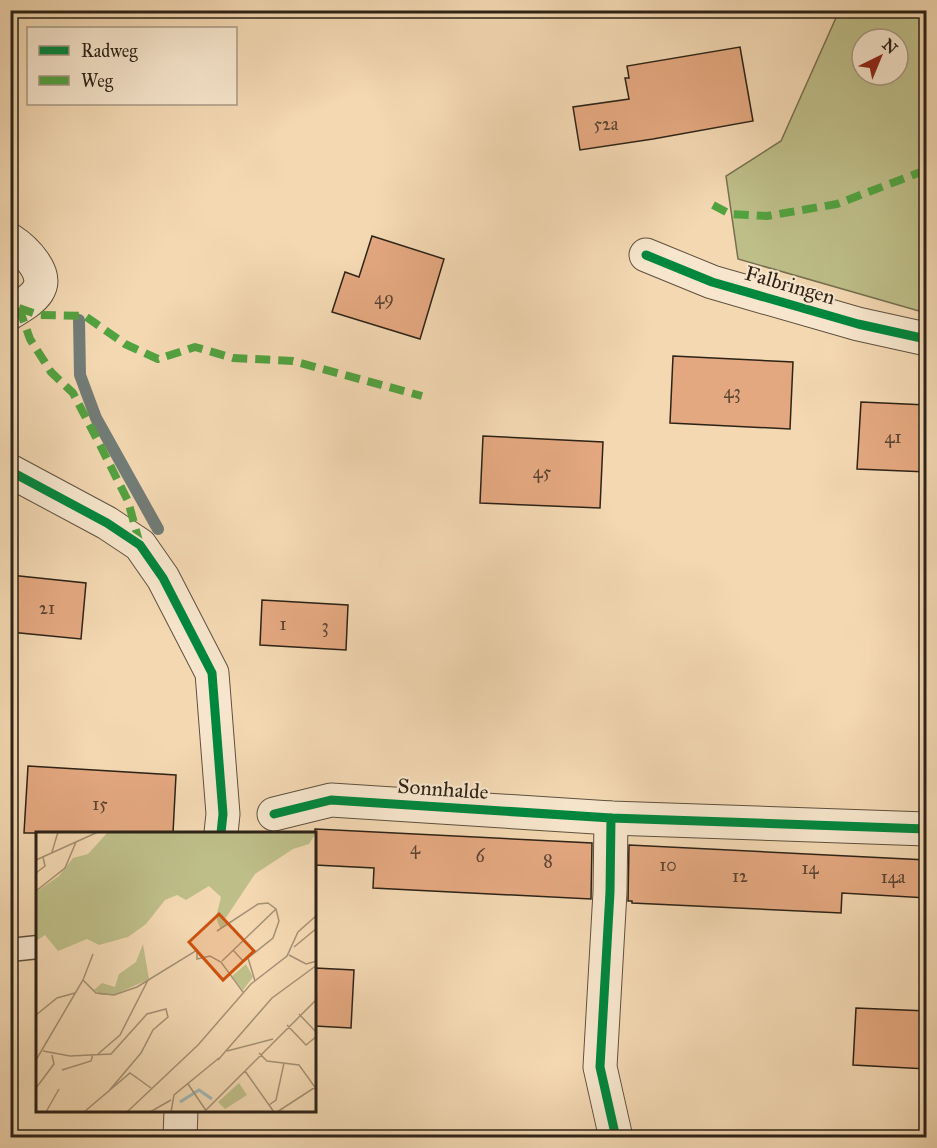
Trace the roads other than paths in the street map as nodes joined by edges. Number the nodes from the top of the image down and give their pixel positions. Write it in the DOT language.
graph roads {
  1 [pos="10,240"];
  2 [pos="646,255"];
  3 [pos="10,314"];
  4 [pos="927,339"];
  5 [pos="10,471"];
  6 [pos="274,814"];
  7 [pos="611,818"];
  8 [pos="927,829"];
  9 [pos="221,832"];
  10 [pos="36,947"];
  11 [pos="10,950"];
  12 [pos="181,1112"];
  13 [pos="180,1137"];
  14 [pos="616,1137"];
  1 -- 3 [label="street"];
  2 -- 4 [label="street, Falbringen"];
  5 -- 9 [label="street"];
  6 -- 7 [label="street, Sonnhalde"];
  7 -- 8 [label="street, Sonnhalde"];
  7 -- 14 [label="street"];
  10 -- 11 [label="lane"];
  12 -- 13 [label="street"];
}
